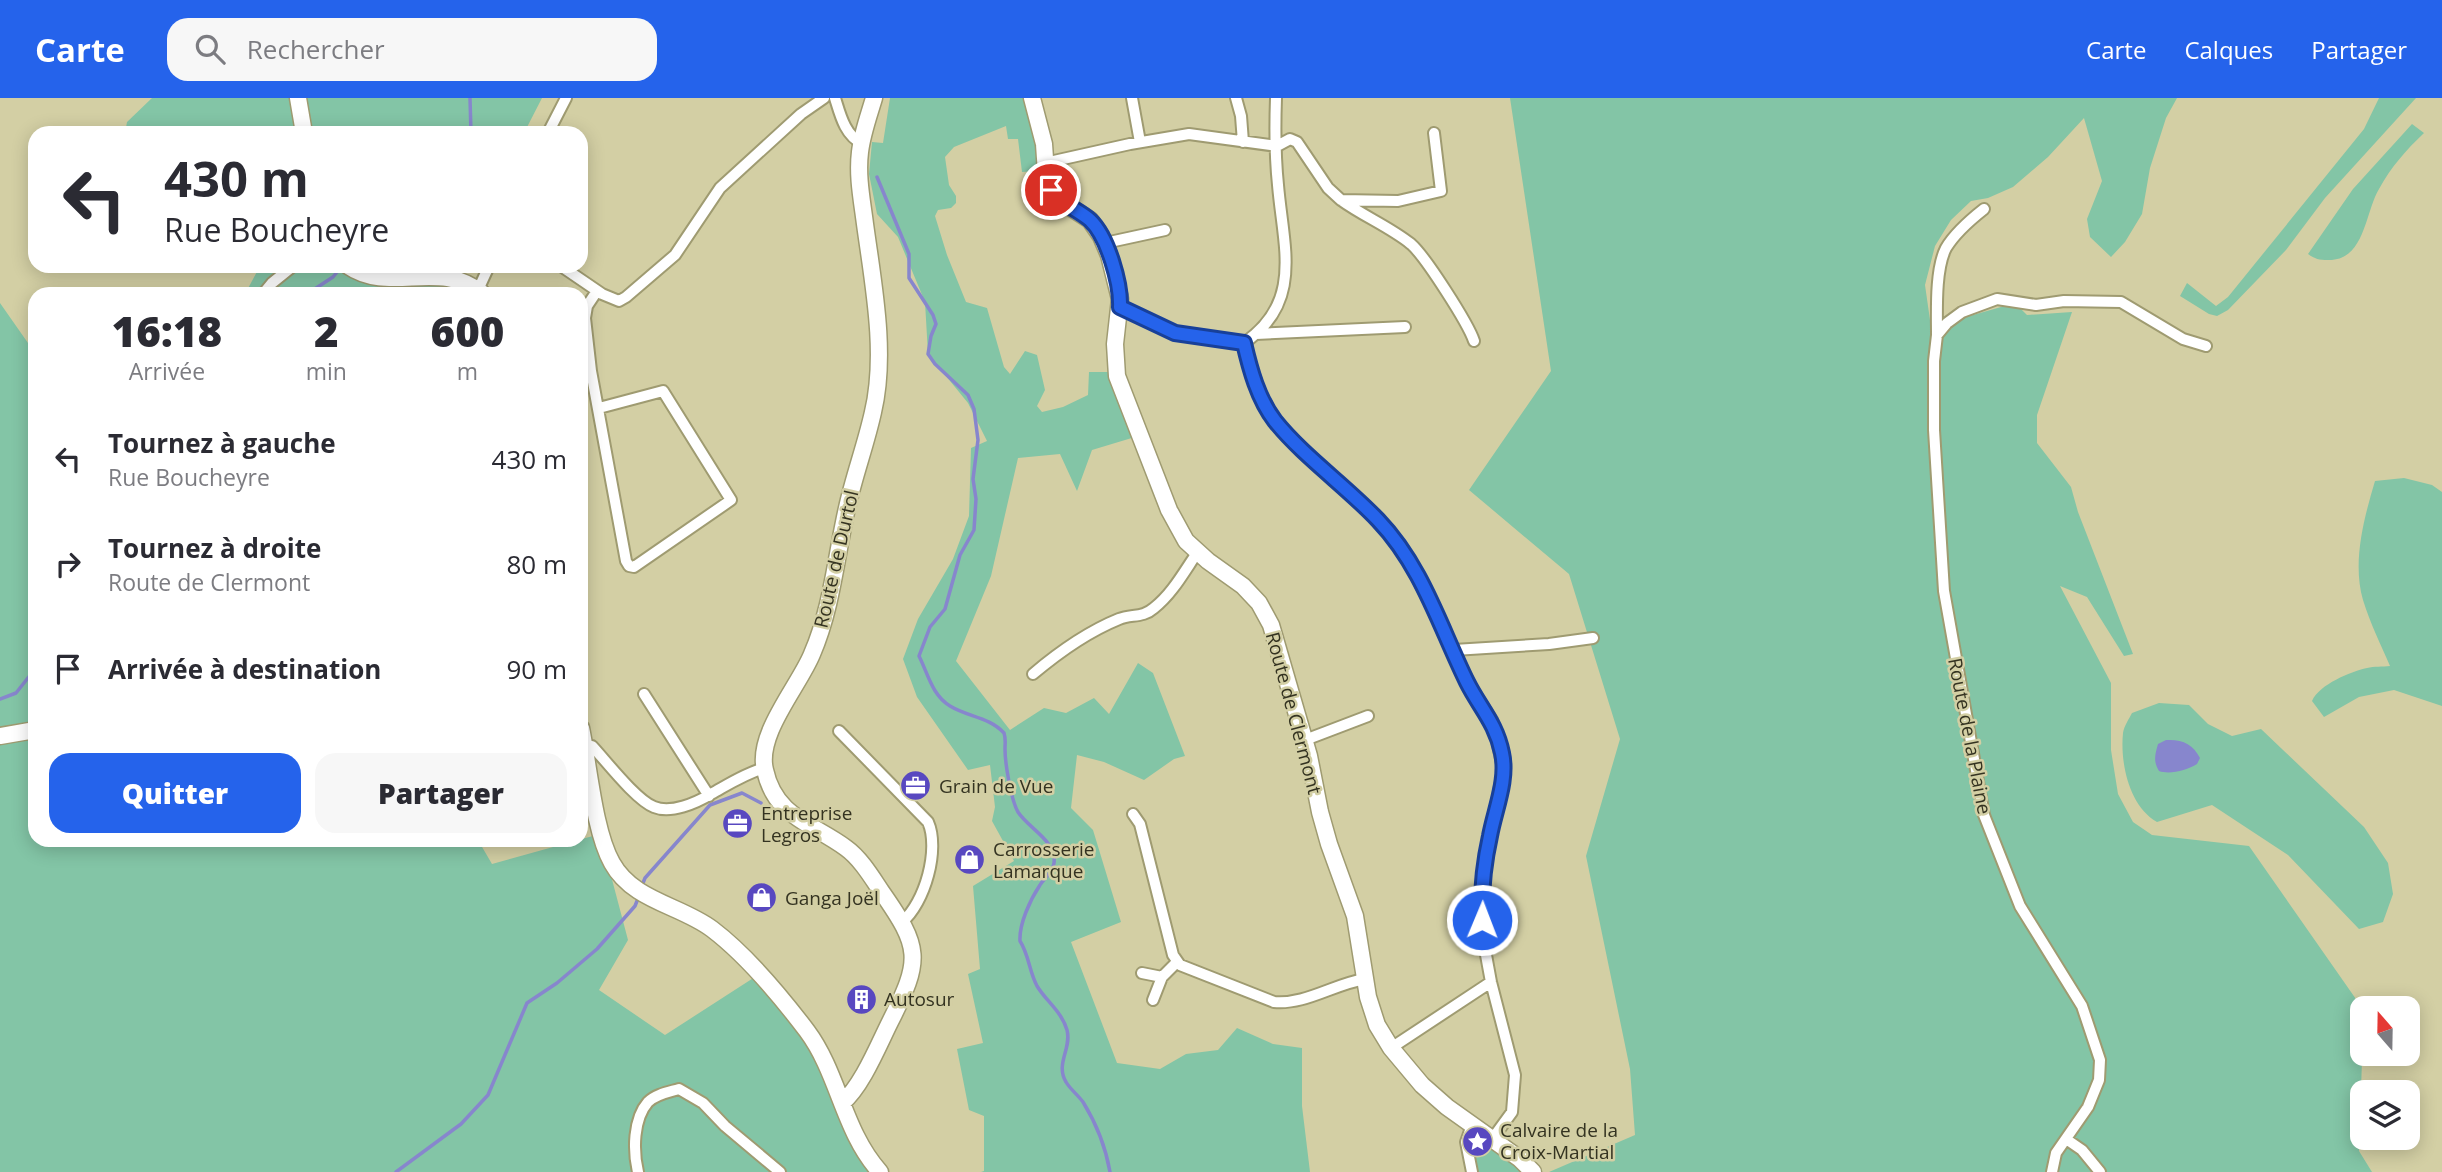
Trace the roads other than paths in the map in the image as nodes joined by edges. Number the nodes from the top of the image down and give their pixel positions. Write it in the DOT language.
graph roads {
  1 [pos="298,98"];
  2 [pos="566,98"];
  3 [pos="824,98"];
  4 [pos="835,98"];
  5 [pos="874,98"];
  6 [pos="1032,98"];
  7 [pos="1132,98"];
  8 [pos="1236,98"];
  9 [pos="1276,98"];
  10 [pos="303,126"];
  11 [pos="552,126"];
  12 [pos="1434,133"];
  13 [pos="862,142"];
  14 [pos="1140,142"];
  15 [pos="1243,142"];
  16 [pos="1277,146"];
  17 [pos="1045,163"];
  18 [pos="1341,200"];
  19 [pos="1984,209"];
  20 [pos="1165,230"];
  21 [pos="1105,243"];
  22 [pos="284,273"];
  23 [pos="360,273"];
  24 [pos="571,273"];
  25 [pos="268,287"];
  26 [pos="472,287"];
  27 [pos="597,291"];
  28 [pos="588,306"];
  29 [pos="1120,307"];
  30 [pos="1405,327"];
  31 [pos="1256,334"];
  32 [pos="1937,335"];
  33 [pos="588,341"];
  34 [pos="1474,341"];
  35 [pos="1244,343"];
  36 [pos="2206,346"];
  37 [pos="599,408"];
  38 [pos="1197,553"];
  39 [pos="1593,638"];
  40 [pos="1454,650"];
  41 [pos="1033,674"];
  42 [pos="644,694"];
  43 [pos="1368,716"];
  44 [pos="28,731"];
  45 [pos="839,731"];
  46 [pos="0,736"];
  47 [pos="1305,740"];
  48 [pos="588,746"];
  49 [pos="588,762"];
  50 [pos="764,768"];
  51 [pos="709,796"];
  52 [pos="1133,814"];
  53 [pos="902,922"];
  54 [pos="1177,962"];
  55 [pos="1142,973"];
  56 [pos="1162,977"];
  57 [pos="1364,979"];
  58 [pos="1491,982"];
  59 [pos="1153,1000"];
  60 [pos="1391,1048"];
  61 [pos="842,1102"];
  62 [pos="1472,1125"];
  63 [pos="1493,1138"];
  64 [pos="2066,1139"];
  65 [pos="638,1172"];
  66 [pos="780,1172"];
  67 [pos="880,1172"];
  68 [pos="1472,1172"];
  69 [pos="1533,1172"];
  70 [pos="2052,1172"];
  71 [pos="2100,1172"];
  1 -- 10 [label="street"];
  2 -- 11 [label="street"];
  3 -- 27 [label="street"];
  4 -- 13 [label="street"];
  5 -- 13 [label="street, Route de Durtol"];
  6 -- 17 [label="street, Route de Clermont"];
  7 -- 14 [label="street"];
  8 -- 15 [label="street"];
  9 -- 16 [label="street"];
  12 -- 18 [label="street"];
  13 -- 50 [label="street, Route de Durtol"];
  14 -- 15 [label="street"];
  14 -- 17 [label="street"];
  15 -- 16 [label="street"];
  16 -- 18 [label="street"];
  16 -- 31 [label="street"];
  17 -- 21 [label="street, Route de Clermont"];
  18 -- 34 [label="street"];
  19 -- 32 [label="street, Route de la Plaine"];
  20 -- 21 [label="street"];
  21 -- 29 [label="street, Route de Clermont"];
  22 -- 25 [label="street"];
  23 -- 26 [label="street"];
  24 -- 27 [label="street"];
  27 -- 28 [label="street"];
  29 -- 35 [label="street"];
  29 -- 38 [label="street, Route de Clermont"];
  30 -- 31 [label="street"];
  31 -- 35 [label="street"];
  32 -- 36 [label="street"];
  32 -- 64 [label="street, Route de la Plaine"];
  33 -- 37 [label="street"];
  35 -- 40 [label="street"];
  37 -- 37 [label="street"];
  38 -- 41 [label="street"];
  38 -- 47 [label="street, Route de Clermont"];
  39 -- 40 [label="street"];
  40 -- 58 [label="street"];
  42 -- 51 [label="street"];
  43 -- 47 [label="street"];
  44 -- 46 [label="street"];
  45 -- 53 [label="street"];
  47 -- 57 [label="street, Route de Clermont"];
  48 -- 51 [label="street"];
  49 -- 61 [label="street"];
  50 -- 51 [label="street"];
  50 -- 53 [label="street"];
  52 -- 54 [label="street"];
  53 -- 61 [label="street"];
  54 -- 56 [label="street"];
  54 -- 57 [label="street"];
  55 -- 56 [label="street"];
  56 -- 59 [label="street"];
  57 -- 60 [label="street, Route de Clermont"];
  58 -- 60 [label="street"];
  58 -- 63 [label="street"];
  60 -- 62 [label="street, Route de Clermont"];
  61 -- 67 [label="street"];
  62 -- 63 [label="street, Route de Clermont"];
  62 -- 68 [label="street"];
  63 -- 69 [label="street, Route de Clermont"];
  64 -- 70 [label="street, Route de la Plaine"];
  64 -- 71 [label="street"];
  65 -- 66 [label="street"];
}
